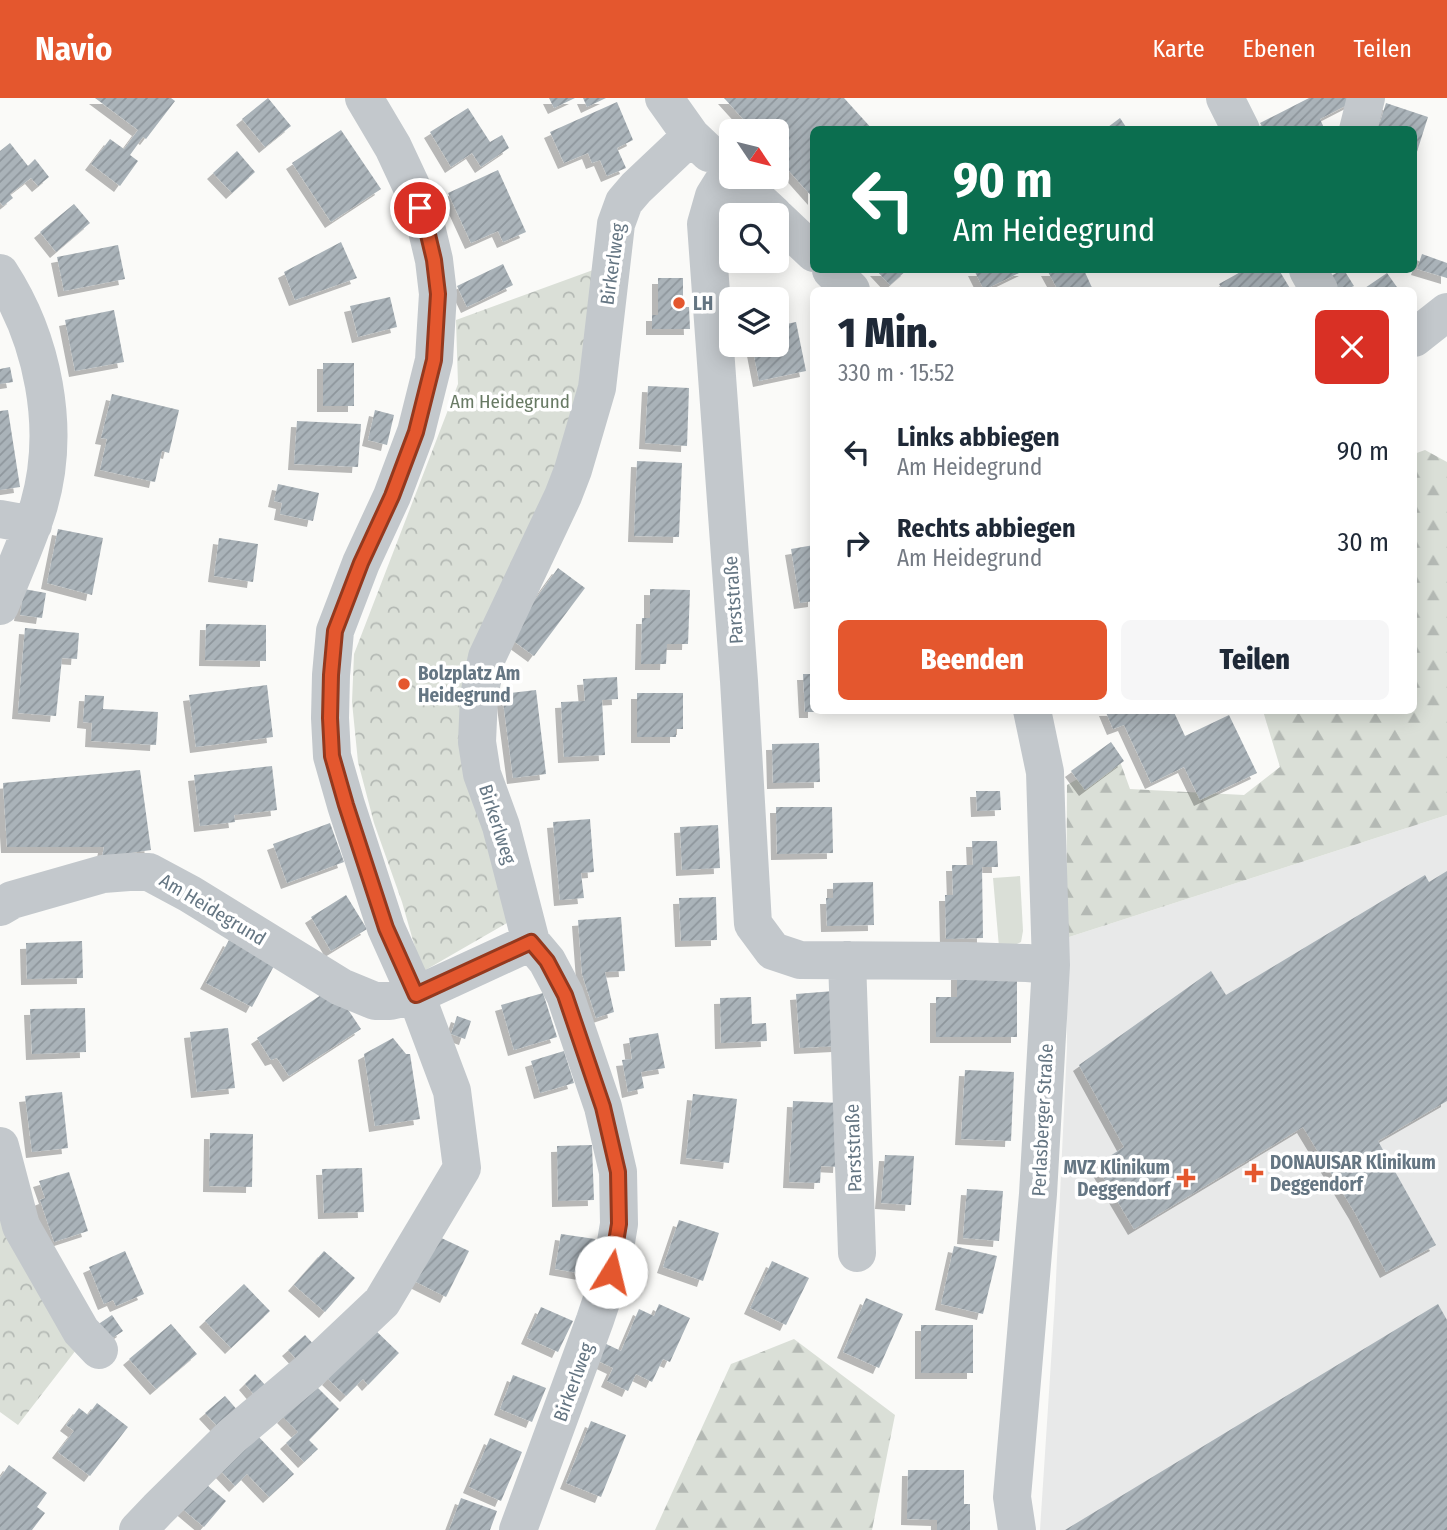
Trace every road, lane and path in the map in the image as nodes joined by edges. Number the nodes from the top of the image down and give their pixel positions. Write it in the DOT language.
graph roads {
  1 [pos="363,98"];
  2 [pos="664,98"];
  3 [pos="1225,98"];
  4 [pos="1366,98"];
  5 [pos="1239,126"];
  6 [pos="1359,126"];
  7 [pos="691,136"];
  8 [pos="719,163"];
  9 [pos="720,189"];
  10 [pos="746,189"];
  11 [pos="760,203"];
  12 [pos="789,230"];
  13 [pos="810,249"];
  14 [pos="0,273"];
  15 [pos="834,273"];
  16 [pos="848,287"];
  17 [pos="1447,312"];
  18 [pos="1417,336"];
  19 [pos="16,522"];
  20 [pos="0,606"];
  21 [pos="1033,714"];
  22 [pos="0,907"];
  23 [pos="531,942"];
  24 [pos="847,960"];
  25 [pos="1051,965"];
  26 [pos="416,995"];
  27 [pos="0,1146"];
  28 [pos="857,1253"];
  29 [pos="99,1350"];
  30 [pos="138,1530"];
  31 [pos="519,1530"];
  32 [pos="1017,1530"];
  1 -- 26 [label="street"];
  2 -- 7 [label="street"];
  3 -- 5 [label="street"];
  4 -- 6 [label="street"];
  7 -- 8 [label="street"];
  7 -- 23 [label="street, Birkerlweg"];
  9 -- 24 [label="street, Parststraße"];
  10 -- 11 [label="street"];
  12 -- 13 [label="street"];
  14 -- 19 [label="street"];
  15 -- 16 [label="street"];
  17 -- 18 [label="street"];
  19 -- 20 [label="street"];
  21 -- 25 [label="street, Perlasberger Straße"];
  22 -- 26 [label="street, Am Heidegrund"];
  23 -- 26 [label="street, Am Heidegrund"];
  23 -- 31 [label="street, Birkerlweg"];
  24 -- 25 [label="street, Parststraße"];
  24 -- 28 [label="street, Parststraße"];
  25 -- 32 [label="street, Perlasberger Straße"];
  26 -- 30 [label="street"];
  27 -- 29 [label="street"];
}
